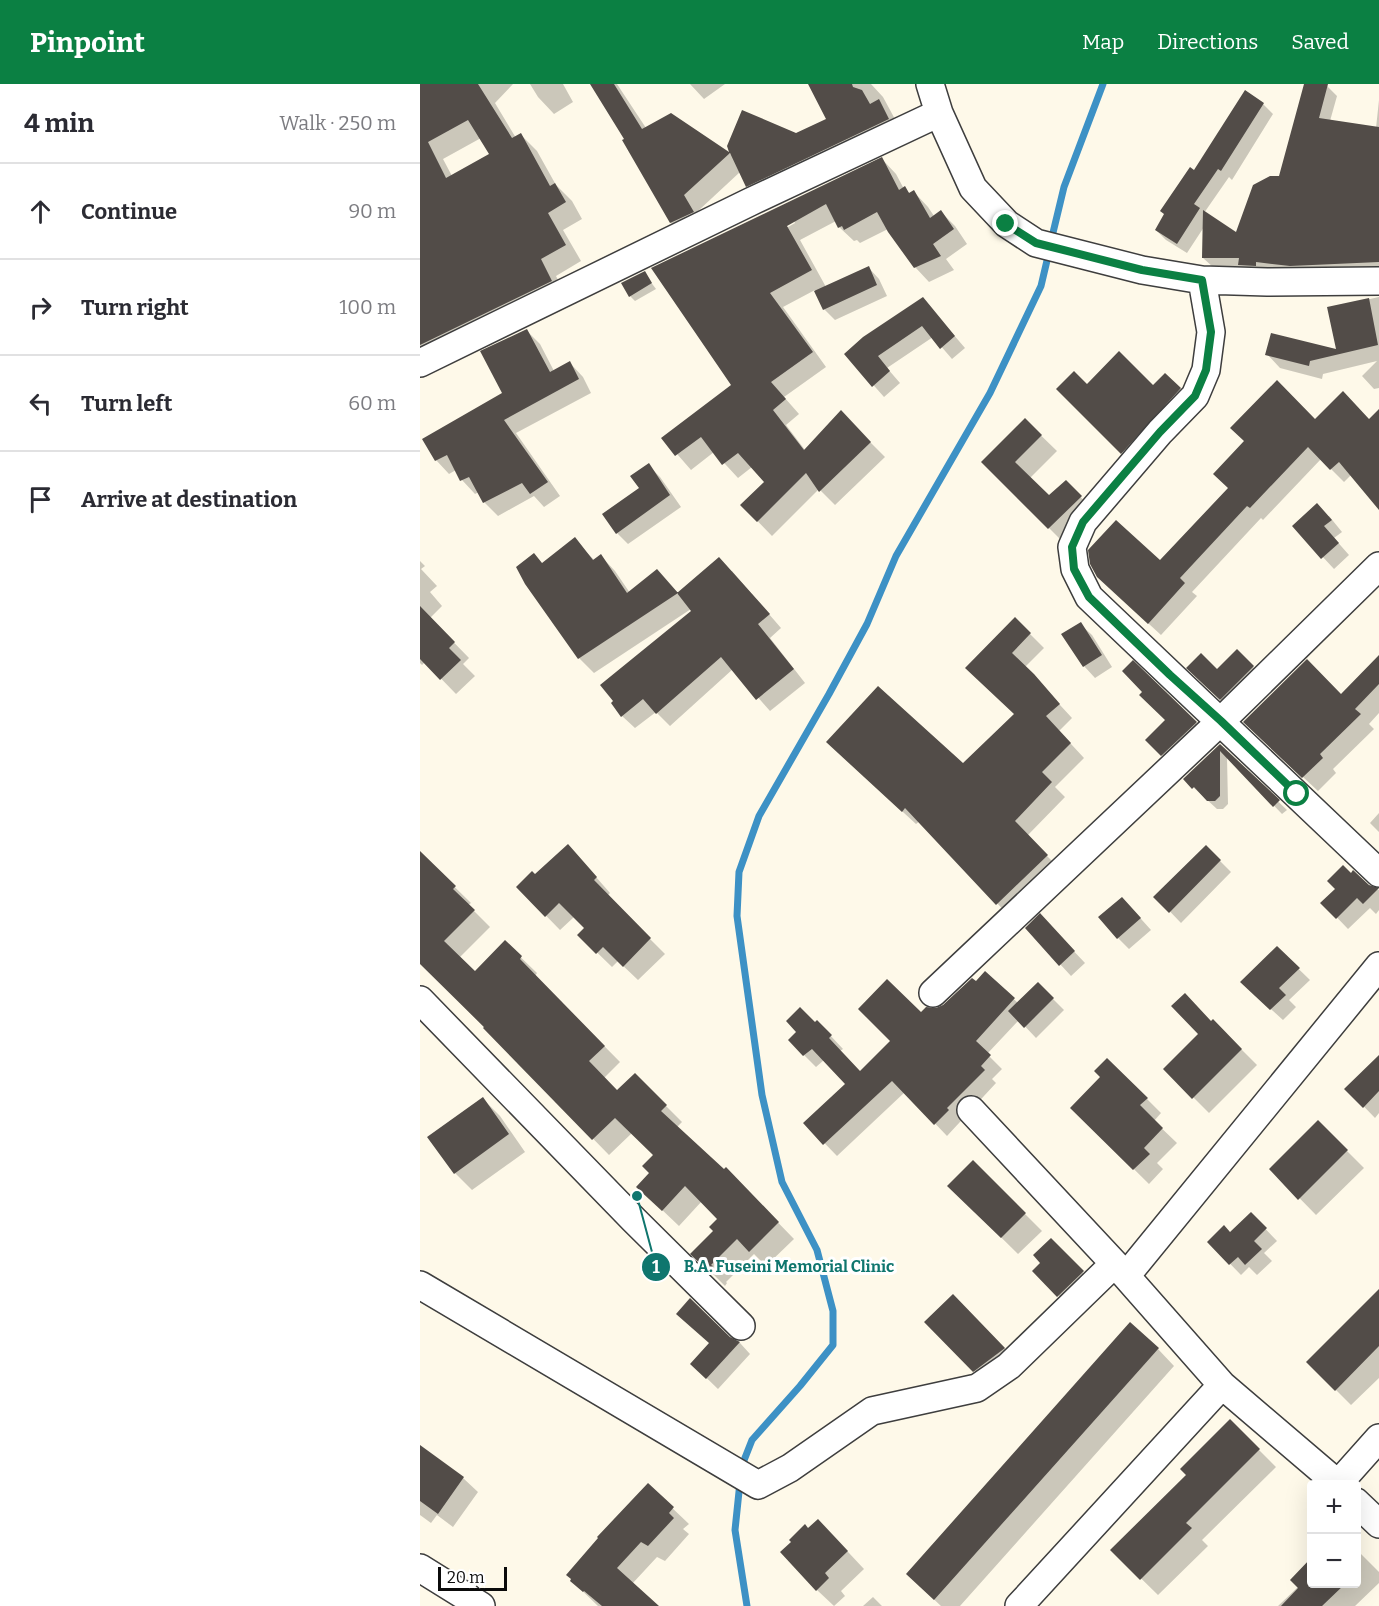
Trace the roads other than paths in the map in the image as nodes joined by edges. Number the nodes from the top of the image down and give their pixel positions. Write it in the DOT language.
graph roads {
  1 [pos="930,84"];
  2 [pos="939,113"];
  3 [pos="1202,280"];
  4 [pos="1379,281"];
  5 [pos="420,363"];
  6 [pos="1379,566"];
  7 [pos="1221,721"];
  8 [pos="1379,873"];
  9 [pos="1379,966"];
  10 [pos="933,993"];
  11 [pos="420,1000"];
  12 [pos="971,1110"];
  13 [pos="1120,1270"];
  14 [pos="420,1285"];
  15 [pos="741,1326"];
  16 [pos="1222,1385"];
  17 [pos="1379,1438"];
  18 [pos="1333,1480"];
  19 [pos="1342,1480"];
  20 [pos="1361,1507"];
  21 [pos="1379,1524"];
  22 [pos="420,1568"];
  23 [pos="481,1606"];
  24 [pos="1019,1606"];
  1 -- 2 [label="street"];
  2 -- 3 [label="street"];
  2 -- 5 [label="street"];
  3 -- 4 [label="street"];
  3 -- 7 [label="street"];
  6 -- 7 [label="street"];
  7 -- 8 [label="street"];
  7 -- 10 [label="street"];
  9 -- 13 [label="street"];
  11 -- 15 [label="street"];
  12 -- 13 [label="street"];
  13 -- 14 [label="street"];
  13 -- 16 [label="street"];
  16 -- 18 [label="street"];
  16 -- 24 [label="street"];
  17 -- 19 [label="street"];
  20 -- 21 [label="street"];
  22 -- 23 [label="street"];
}
